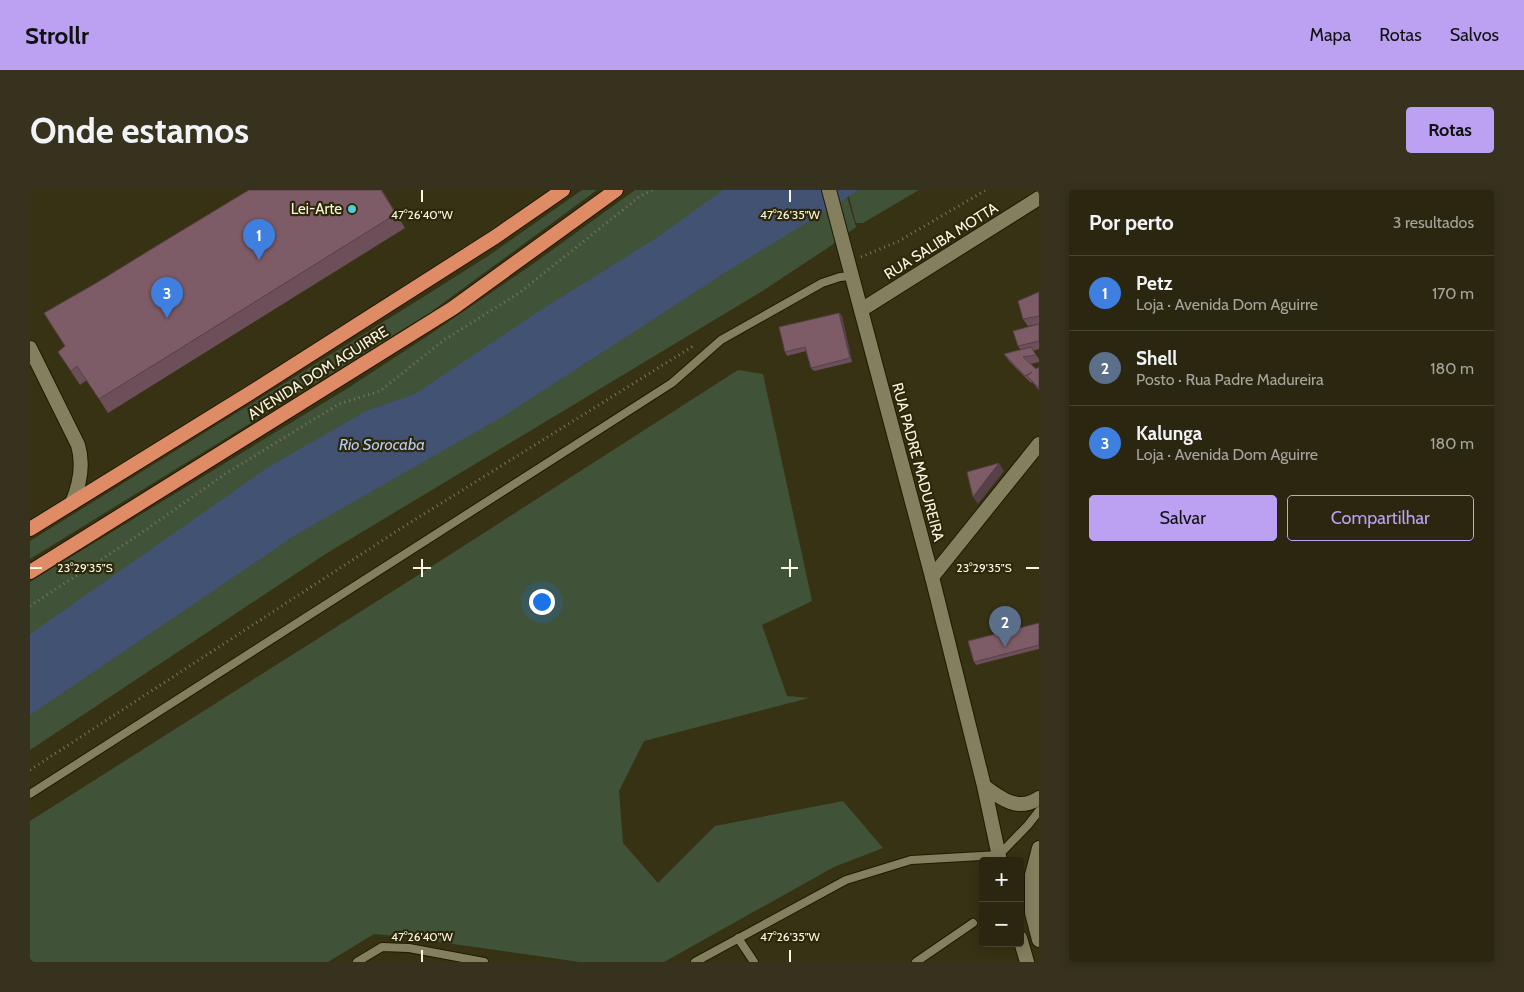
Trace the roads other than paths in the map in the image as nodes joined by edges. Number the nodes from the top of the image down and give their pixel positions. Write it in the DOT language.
graph roads {
  1 [pos="563,190"];
  2 [pos="616,190"];
  3 [pos="829,190"];
  4 [pos="1039,198"];
  5 [pos="850,270"];
  6 [pos="861,310"];
  7 [pos="30,348"];
  8 [pos="1039,444"];
  9 [pos="72,503"];
  10 [pos="30,529"];
  11 [pos="30,572"];
  12 [pos="932,577"];
  13 [pos="984,786"];
  14 [pos="30,794"];
  15 [pos="1039,798"];
  16 [pos="1039,811"];
  17 [pos="1039,848"];
  18 [pos="1000,857"];
  19 [pos="1001,857"];
  20 [pos="979,858"];
  21 [pos="973,923"];
  22 [pos="738,938"];
  23 [pos="1039,940"];
  24 [pos="1023,947"];
  25 [pos="357,962"];
  26 [pos="484,962"];
  27 [pos="695,962"];
  28 [pos="754,962"];
  29 [pos="916,962"];
  30 [pos="1027,962"];
  1 -- 9 [label="highway, AVENIDA DOM AGUIRRE"];
  2 -- 11 [label="highway, AVENIDA DOM AGUIRRE"];
  3 -- 5 [label="main road, RUA PADRE MADUREIRA"];
  4 -- 6 [label="main road, RUA SALIBA MOTTA"];
  5 -- 6 [label="main road, RUA PADRE MADUREIRA"];
  5 -- 14 [label="lane"];
  6 -- 12 [label="main road, RUA PADRE MADUREIRA"];
  7 -- 9 [label="main road"];
  8 -- 12 [label="main road"];
  9 -- 10 [label="highway, AVENIDA DOM AGUIRRE"];
  12 -- 13 [label="main road, RUA PADRE MADUREIRA"];
  13 -- 15 [label="main road"];
  13 -- 18 [label="main road, RUA PADRE MADUREIRA"];
  16 -- 19 [label="lane"];
  17 -- 23 [label="main road"];
  20 -- 22 [label="lane"];
  21 -- 29 [label="lane"];
  22 -- 27 [label="lane"];
  22 -- 28 [label="lane"];
  24 -- 30 [label="main road"];
  25 -- 26 [label="lane"];
}
